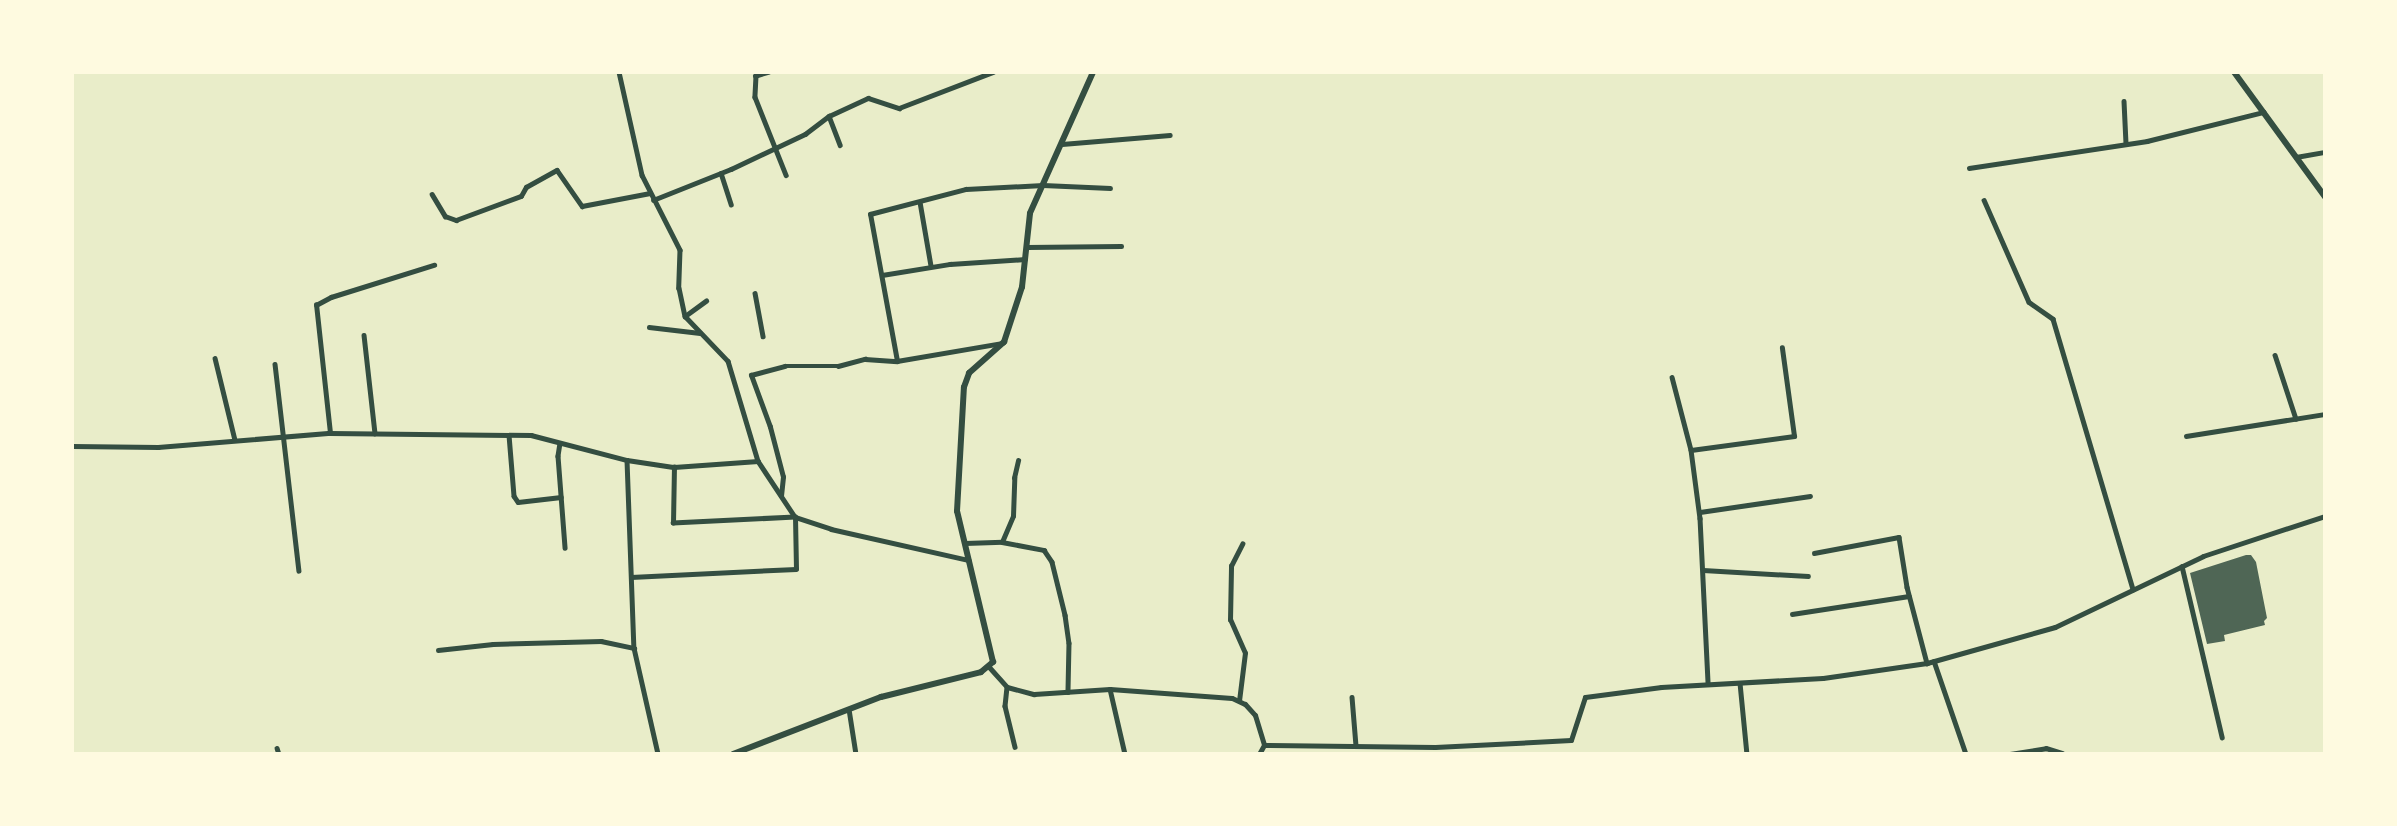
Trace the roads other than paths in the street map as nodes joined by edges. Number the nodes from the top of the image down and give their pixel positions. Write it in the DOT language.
graph roads {
  1 [pos="619,72"];
  2 [pos="769,72"];
  3 [pos="993,72"];
  4 [pos="1093,72"];
  5 [pos="1321,72"];
  6 [pos="1358,72"];
  7 [pos="2234,72"];
  8 [pos="2124,101"];
  9 [pos="2263,112"];
  10 [pos="829,116"];
  11 [pos="1170,135"];
  12 [pos="1062,144"];
  13 [pos="2126,144"];
  14 [pos="840,145"];
  15 [pos="775,148"];
  16 [pos="2325,152"];
  17 [pos="2296,157"];
  18 [pos="1969,168"];
  19 [pos="721,173"];
  20 [pos="786,175"];
  21 [pos="1043,185"];
  22 [pos="1110,188"];
  23 [pos="650,193"];
  24 [pos="432,194"];
  25 [pos="2325,197"];
  26 [pos="653,200"];
  27 [pos="1984,200"];
  28 [pos="920,202"];
  29 [pos="731,204"];
  30 [pos="1121,246"];
  31 [pos="1027,247"];
  32 [pos="1025,259"];
  33 [pos="435,265"];
  34 [pos="931,266"];
  35 [pos="882,275"];
  36 [pos="755,293"];
  37 [pos="705,301"];
  38 [pos="685,316"];
  39 [pos="649,327"];
  40 [pos="702,333"];
  41 [pos="364,335"];
  42 [pos="763,336"];
  43 [pos="1004,342"];
  44 [pos="1782,348"];
  45 [pos="2275,355"];
  46 [pos="215,358"];
  47 [pos="897,361"];
  48 [pos="275,364"];
  49 [pos="1672,377"];
  50 [pos="2325,414"];
  51 [pos="2295,419"];
  52 [pos="330,433"];
  53 [pos="375,433"];
  54 [pos="509,435"];
  55 [pos="285,436"];
  56 [pos="2186,436"];
  57 [pos="235,440"];
  58 [pos="560,443"];
  59 [pos="72,446"];
  60 [pos="1691,450"];
  61 [pos="627,460"];
  62 [pos="1018,460"];
  63 [pos="758,461"];
  64 [pos="674,467"];
  65 [pos="1810,496"];
  66 [pos="561,497"];
  67 [pos="781,497"];
  68 [pos="1700,512"];
  69 [pos="2325,516"];
  70 [pos="795,517"];
  71 [pos="1002,542"];
  72 [pos="965,543"];
  73 [pos="1242,544"];
  74 [pos="565,548"];
  75 [pos="1814,553"];
  76 [pos="970,561"];
  77 [pos="2182,566"];
  78 [pos="1703,570"];
  79 [pos="299,571"];
  80 [pos="1808,576"];
  81 [pos="631,577"];
  82 [pos="2133,589"];
  83 [pos="1909,596"];
  84 [pos="1792,614"];
  85 [pos="634,648"];
  86 [pos="438,650"];
  87 [pos="1930,662"];
  88 [pos="989,667"];
  89 [pos="1740,682"];
  90 [pos="1708,684"];
  91 [pos="1007,687"];
  92 [pos="1110,688"];
  93 [pos="1068,692"];
  94 [pos="1352,697"];
  95 [pos="1239,701"];
  96 [pos="849,709"];
  97 [pos="2222,737"];
  98 [pos="1264,745"];
  99 [pos="1356,746"];
  100 [pos="1015,747"];
  101 [pos="277,748"];
  102 [pos="2062,753"];
  103 [pos="115,754"];
  104 [pos="132,754"];
  105 [pos="279,754"];
  106 [pos="659,754"];
  107 [pos="733,754"];
  108 [pos="856,754"];
  109 [pos="1125,754"];
  110 [pos="1259,754"];
  111 [pos="1747,754"];
  112 [pos="1966,754"];
  113 [pos="2010,754"];
  1 -- 23 [label="street"];
  2 -- 15 [label="street"];
  3 -- 10 [label="street"];
  4 -- 12 [label="main road"];
  5 -- 6 [label="street"];
  7 -- 9 [label="main road"];
  8 -- 13 [label="street"];
  9 -- 13 [label="street"];
  9 -- 17 [label="main road"];
  10 -- 14 [label="street"];
  10 -- 15 [label="street"];
  11 -- 12 [label="street"];
  12 -- 21 [label="main road"];
  13 -- 18 [label="street"];
  15 -- 19 [label="street"];
  15 -- 20 [label="street"];
  16 -- 17 [label="street"];
  17 -- 25 [label="main road"];
  19 -- 26 [label="street"];
  19 -- 29 [label="street"];
  21 -- 22 [label="street"];
  21 -- 28 [label="street"];
  21 -- 31 [label="main road"];
  23 -- 24 [label="street"];
  23 -- 26 [label="street"];
  26 -- 38 [label="street"];
  27 -- 82 [label="street"];
  28 -- 34 [label="street"];
  28 -- 35 [label="street"];
  30 -- 31 [label="street"];
  31 -- 32 [label="main road"];
  32 -- 34 [label="street"];
  32 -- 43 [label="main road"];
  33 -- 52 [label="street"];
  34 -- 35 [label="street"];
  35 -- 47 [label="street"];
  36 -- 42 [label="street"];
  37 -- 38 [label="street"];
  38 -- 40 [label="street"];
  39 -- 40 [label="street"];
  40 -- 63 [label="street"];
  41 -- 53 [label="street"];
  43 -- 47 [label="street"];
  43 -- 72 [label="main road"];
  44 -- 60 [label="street"];
  45 -- 51 [label="street"];
  46 -- 57 [label="street"];
  47 -- 67 [label="street"];
  48 -- 55 [label="street"];
  49 -- 60 [label="street"];
  50 -- 51 [label="street"];
  51 -- 56 [label="street"];
  52 -- 53 [label="street"];
  52 -- 55 [label="street"];
  53 -- 54 [label="street"];
  54 -- 58 [label="street"];
  54 -- 66 [label="street"];
  55 -- 57 [label="street"];
  55 -- 79 [label="street"];
  57 -- 59 [label="street"];
  58 -- 61 [label="street"];
  58 -- 66 [label="street"];
  60 -- 68 [label="street"];
  61 -- 64 [label="street"];
  61 -- 81 [label="street"];
  62 -- 71 [label="street"];
  63 -- 64 [label="street"];
  63 -- 67 [label="street"];
  64 -- 70 [label="street"];
  65 -- 68 [label="street"];
  66 -- 74 [label="street"];
  67 -- 70 [label="street"];
  68 -- 78 [label="street"];
  69 -- 77 [label="street"];
  70 -- 76 [label="street"];
  70 -- 81 [label="street"];
  71 -- 72 [label="street"];
  71 -- 93 [label="street"];
  72 -- 76 [label="main road"];
  73 -- 95 [label="street"];
  75 -- 83 [label="street"];
  76 -- 88 [label="main road"];
  77 -- 82 [label="street"];
  77 -- 97 [label="street"];
  78 -- 80 [label="street"];
  78 -- 90 [label="street"];
  81 -- 85 [label="street"];
  82 -- 87 [label="street"];
  83 -- 84 [label="street"];
  83 -- 87 [label="street"];
  85 -- 86 [label="street"];
  85 -- 106 [label="street"];
  87 -- 89 [label="street"];
  87 -- 112 [label="street"];
  88 -- 91 [label="street"];
  88 -- 96 [label="main road"];
  89 -- 90 [label="street"];
  89 -- 111 [label="street"];
  90 -- 99 [label="street"];
  91 -- 93 [label="street"];
  91 -- 100 [label="street"];
  92 -- 93 [label="street"];
  92 -- 95 [label="street"];
  92 -- 109 [label="street"];
  94 -- 99 [label="street"];
  95 -- 98 [label="street"];
  96 -- 107 [label="main road"];
  96 -- 108 [label="street"];
  98 -- 99 [label="street"];
  98 -- 110 [label="street"];
  101 -- 105 [label="street"];
  102 -- 113 [label="street"];
  103 -- 104 [label="street"];
}
